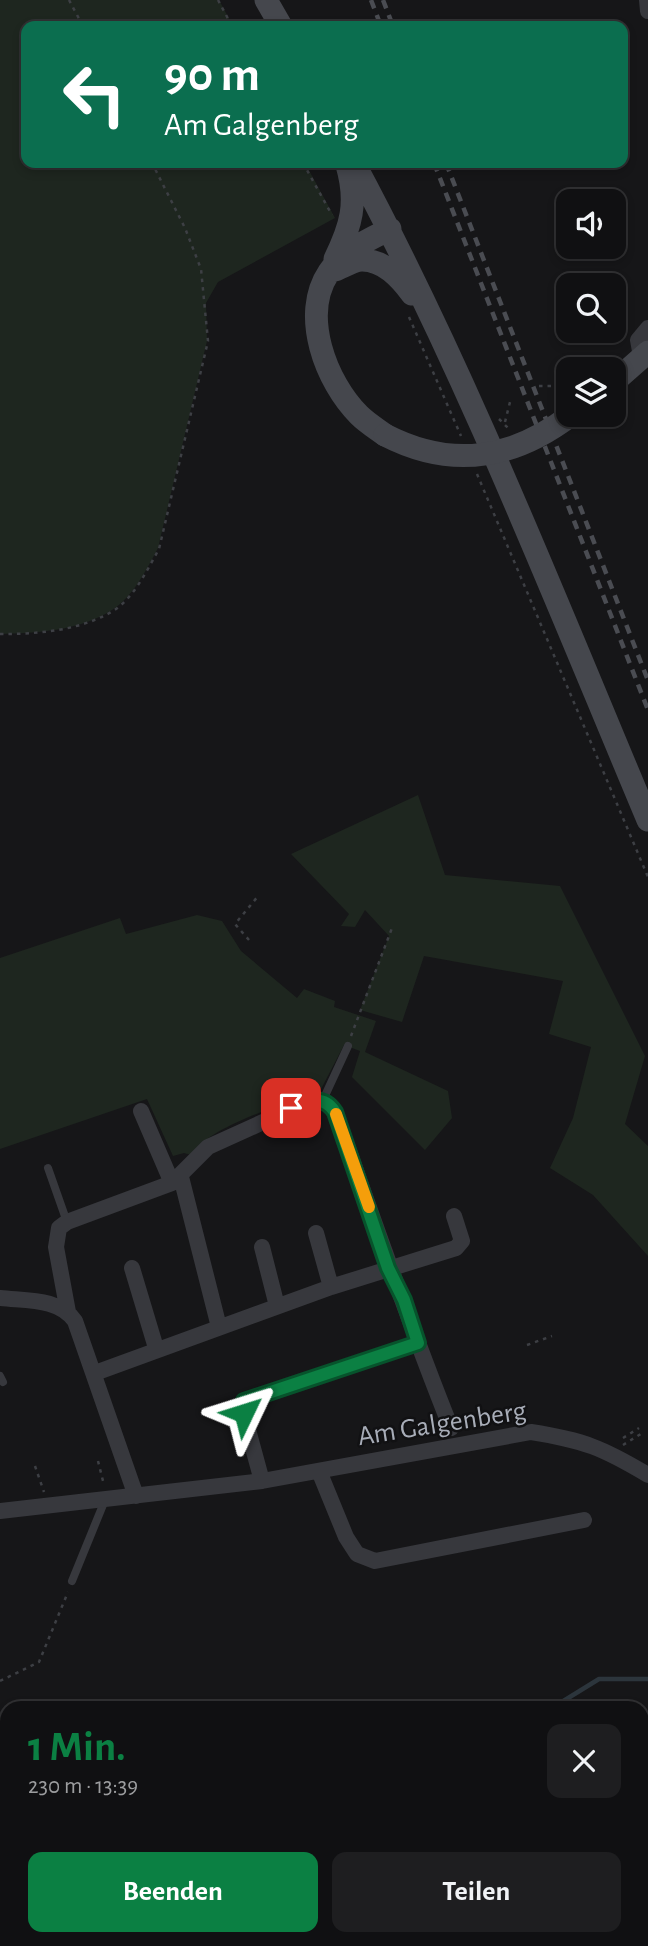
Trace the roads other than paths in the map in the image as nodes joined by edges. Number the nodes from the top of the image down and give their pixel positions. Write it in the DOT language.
graph roads {
  1 [pos="266,0"];
  2 [pos="647,0"];
  3 [pos="648,11"];
  4 [pos="278,21"];
  5 [pos="347,168"];
  6 [pos="357,168"];
  7 [pos="390,229"];
  8 [pos="329,272"];
  9 [pos="431,319"];
  10 [pos="648,328"];
  11 [pos="648,352"];
  12 [pos="648,358"];
  13 [pos="626,371"];
  14 [pos="556,426"];
  15 [pos="648,820"];
  16 [pos="348,1046"];
  17 [pos="323,1100"];
  18 [pos="141,1111"];
  19 [pos="48,1168"];
  20 [pos="177,1180"];
  21 [pos="454,1216"];
  22 [pos="67,1222"];
  23 [pos="316,1233"];
  24 [pos="262,1247"];
  25 [pos="132,1268"];
  26 [pos="388,1268"];
  27 [pos="331,1287"];
  28 [pos="0,1298"];
  29 [pos="277,1306"];
  30 [pos="68,1312"];
  31 [pos="219,1327"];
  32 [pos="418,1343"];
  33 [pos="156,1348"];
  34 [pos="95,1373"];
  35 [pos="451,1428"];
  36 [pos="319,1471"];
  37 [pos="648,1475"];
  38 [pos="262,1481"];
  39 [pos="136,1496"];
  40 [pos="104,1500"];
  41 [pos="0,1511"];
  42 [pos="584,1520"];
  43 [pos="72,1581"];
  1 -- 4 [label="main road"];
  2 -- 3 [label="street"];
  5 -- 8 [label="main road"];
  6 -- 7 [label="main road"];
  7 -- 8 [label="main road"];
  7 -- 9 [label="main road"];
  8 -- 9 [label="main road"];
  8 -- 14 [label="main road, bridge"];
  9 -- 15 [label="main road"];
  10 -- 12 [label="street"];
  11 -- 13 [label="main road, bridge"];
  16 -- 17 [label="lane"];
  17 -- 20 [label="street"];
  17 -- 26 [label="street, Am Galgenberg"];
  18 -- 20 [label="street"];
  19 -- 22 [label="lane"];
  20 -- 22 [label="street"];
  20 -- 31 [label="street"];
  21 -- 26 [label="street"];
  22 -- 30 [label="street"];
  23 -- 27 [label="street"];
  24 -- 29 [label="street"];
  25 -- 33 [label="street"];
  26 -- 27 [label="street"];
  26 -- 32 [label="street, Am Galgenberg"];
  27 -- 29 [label="street"];
  28 -- 30 [label="street"];
  29 -- 31 [label="street"];
  30 -- 34 [label="street"];
  31 -- 33 [label="street"];
  32 -- 35 [label="street, Am Galgenberg"];
  32 -- 38 [label="street"];
  33 -- 34 [label="street"];
  34 -- 39 [label="street"];
  36 -- 37 [label="street, Am Galgenberg"];
  36 -- 38 [label="street, Am Galgenberg"];
  36 -- 42 [label="street"];
  38 -- 39 [label="street, Am Galgenberg"];
  39 -- 40 [label="street, Am Galgenberg"];
  40 -- 41 [label="street, Am Galgenberg"];
  40 -- 43 [label="lane"];
}
